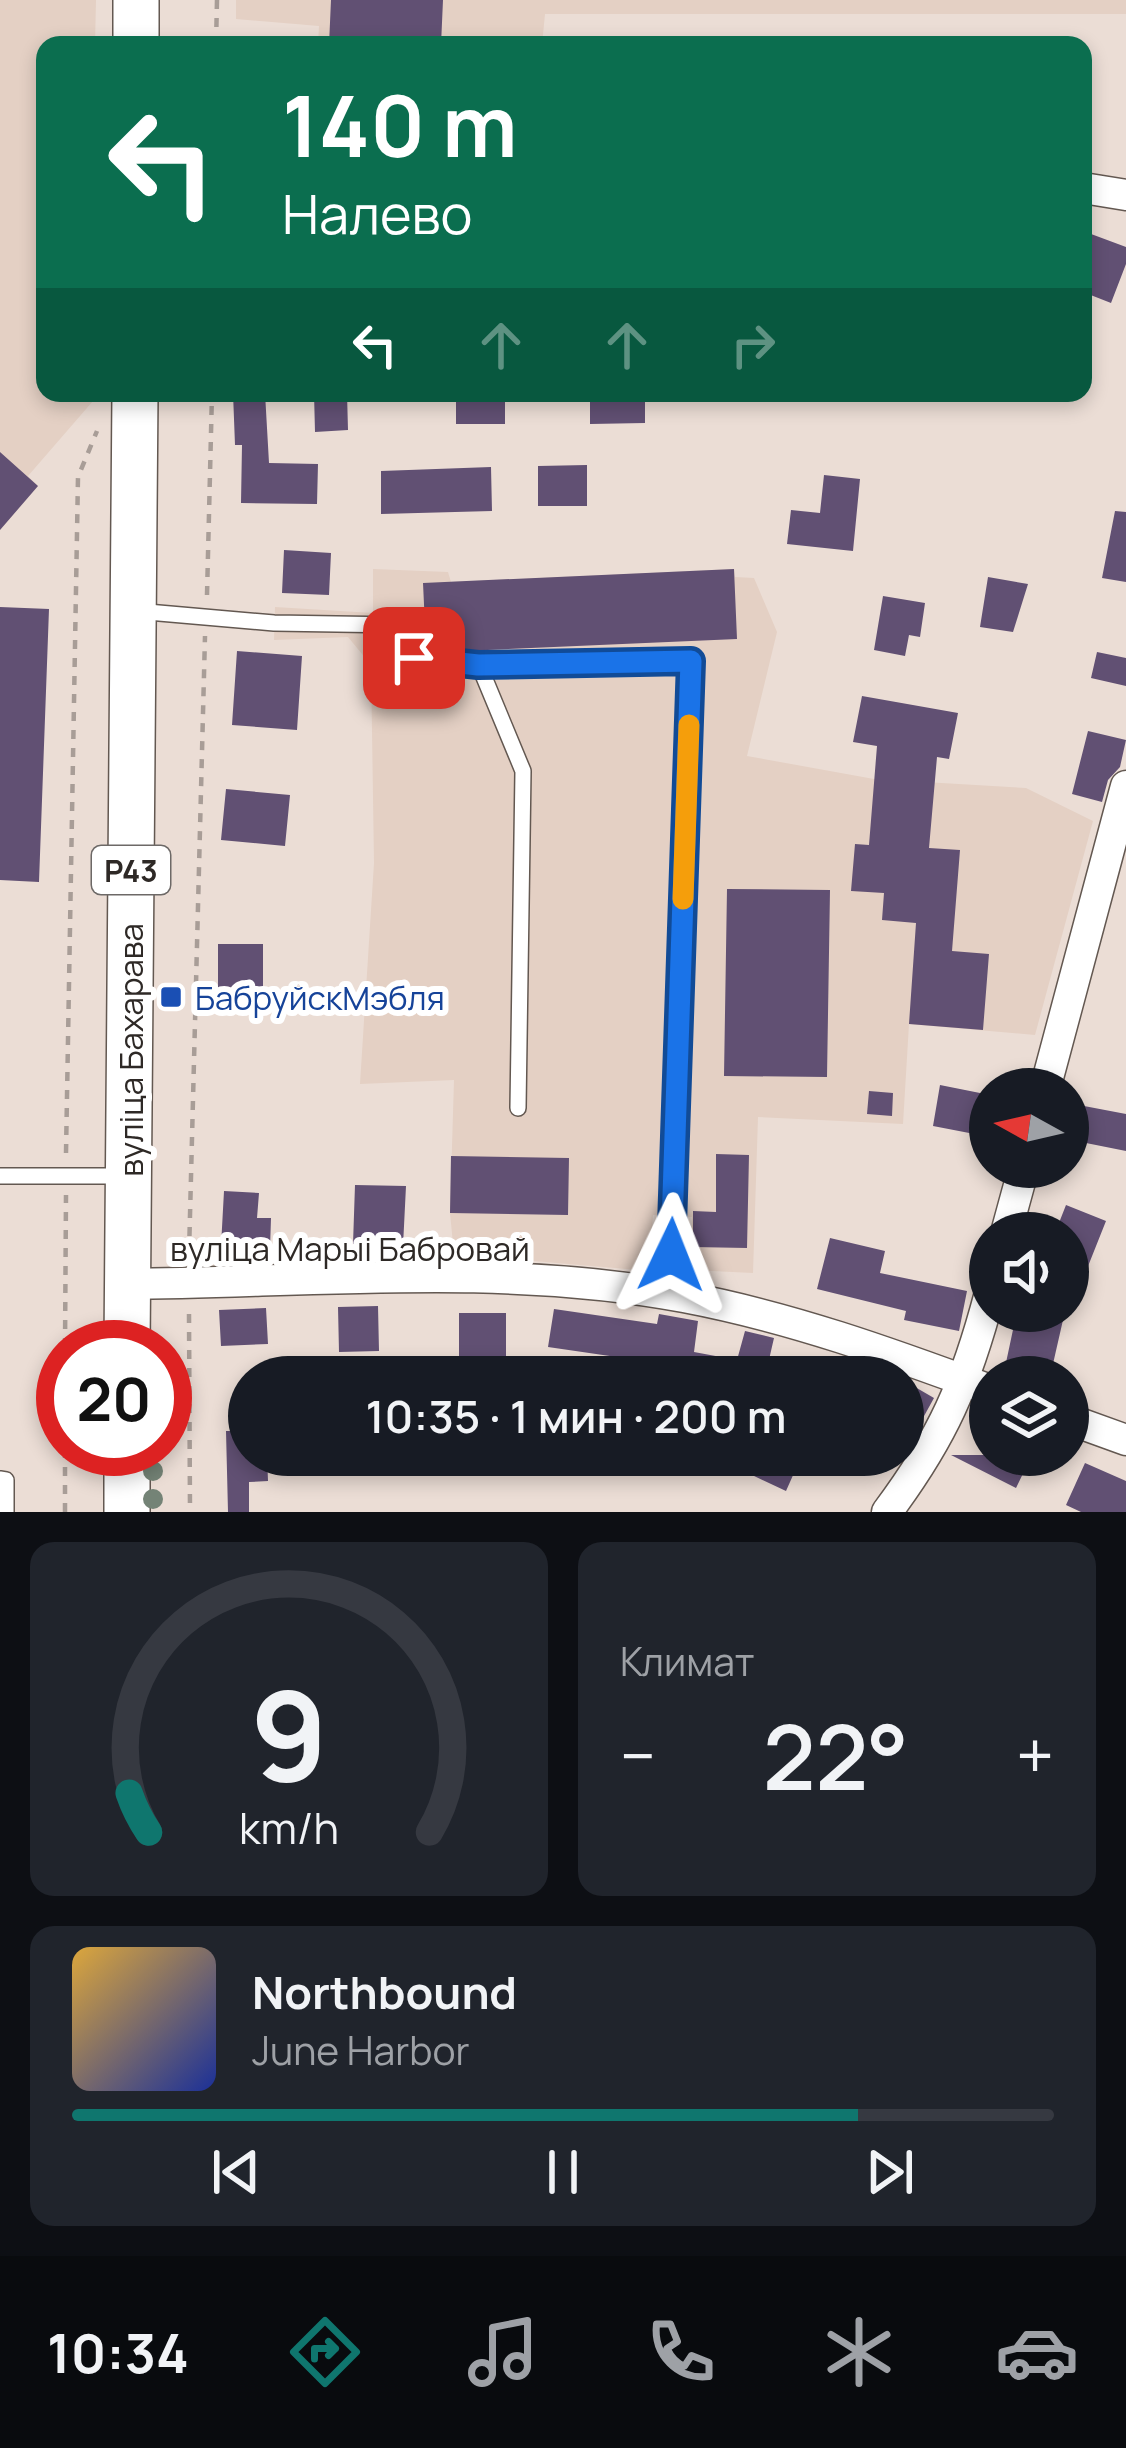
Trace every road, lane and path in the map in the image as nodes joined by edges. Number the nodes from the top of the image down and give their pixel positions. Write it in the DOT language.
graph roads {
  1 [pos="136,0"];
  2 [pos="217,0"];
  3 [pos="136,36"];
  4 [pos="216,36"];
  5 [pos="1092,190"];
  6 [pos="1126,196"];
  7 [pos="135,402"];
  8 [pos="212,402"];
  9 [pos="100,424"];
  10 [pos="134,611"];
  11 [pos="206,615"];
  12 [pos="478,665"];
  13 [pos="1126,786"];
  14 [pos="1051,1068"];
  15 [pos="518,1108"];
  16 [pos="0,1176"];
  17 [pos="66,1176"];
  18 [pos="129,1176"];
  19 [pos="188,1283"];
  20 [pos="128,1284"];
  21 [pos="669,1295"];
  22 [pos="65,1320"];
  23 [pos="128,1320"];
  24 [pos="969,1382"];
  25 [pos="969,1398"];
  26 [pos="1089,1427"];
  27 [pos="1126,1440"];
  28 [pos="65,1476"];
  29 [pos="127,1476"];
  30 [pos="0,1479"];
  31 [pos="6,1512"];
  32 [pos="64,1512"];
  33 [pos="127,1512"];
  34 [pos="190,1512"];
  35 [pos="887,1512"];
  1 -- 3 [label="main road"];
  2 -- 4 [label="path"];
  5 -- 6 [label="street"];
  7 -- 10 [label="main road, вуліца Бахарава / Р43"];
  8 -- 11 [label="path"];
  9 -- 17 [label="path"];
  10 -- 11 [label="lane"];
  10 -- 18 [label="main road, вуліца Бахарава / Р43"];
  11 -- 12 [label="lane"];
  11 -- 19 [label="path"];
  12 -- 15 [label="lane"];
  12 -- 21 [label="lane"];
  13 -- 14 [label="street"];
  16 -- 17 [label="lane"];
  17 -- 18 [label="lane"];
  17 -- 22 [label="path"];
  18 -- 20 [label="main road, вуліца Бахарава / Р43"];
  19 -- 20 [label="street, вуліца Марыі Бабровай"];
  19 -- 21 [label="street, вуліца Марыі Бабровай"];
  19 -- 34 [label="path"];
  20 -- 23 [label="main road, вуліца Бахарава / Р43"];
  21 -- 24 [label="street, вуліца Марыі Бабровай"];
  25 -- 35 [label="street"];
  26 -- 27 [label="street"];
  28 -- 32 [label="path"];
  29 -- 33 [label="main road"];
  30 -- 31 [label="lane"];
}
